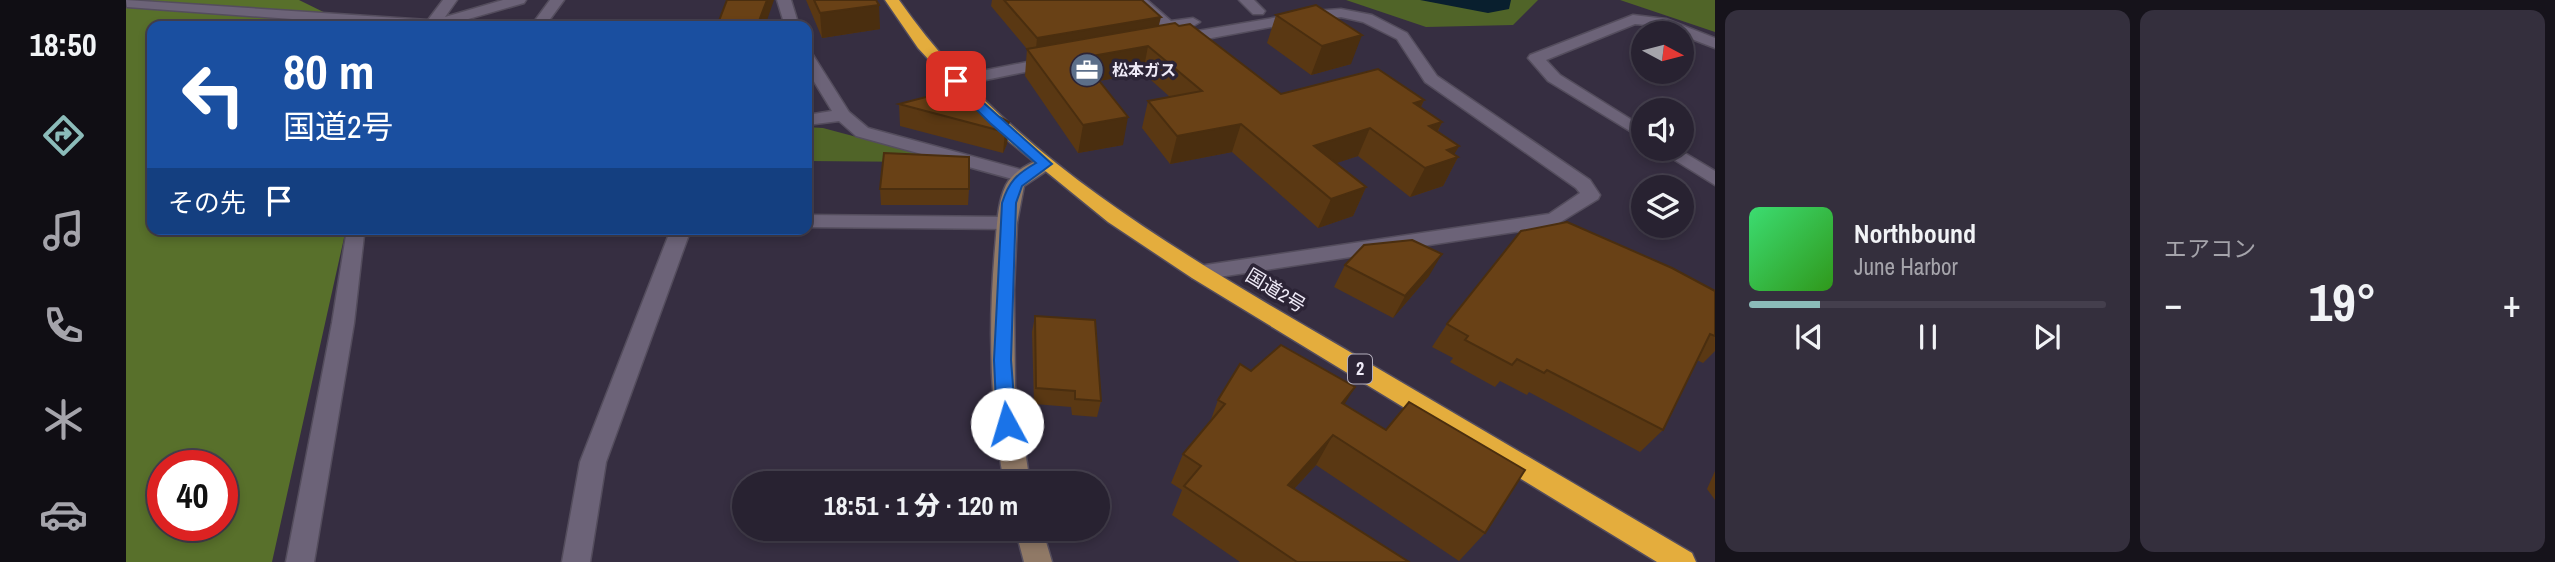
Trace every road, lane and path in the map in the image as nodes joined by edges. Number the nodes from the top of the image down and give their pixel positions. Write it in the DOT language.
graph roads {
  1 [pos="127,0"];
  2 [pos="275,0"];
  3 [pos="450,0"];
  4 [pos="519,0"];
  5 [pos="557,0"];
  6 [pos="783,0"];
  7 [pos="892,0"];
  8 [pos="1139,0"];
  9 [pos="1246,0"];
  10 [pos="1334,1"];
  11 [pos="1258,11"];
  12 [pos="236,12"];
  13 [pos="383,21"];
  14 [pos="434,21"];
  15 [pos="443,21"];
  16 [pos="542,21"];
  17 [pos="790,21"];
  18 [pos="1156,43"];
  19 [pos="1715,43"];
  20 [pos="1065,60"];
  21 [pos="812,66"];
  22 [pos="956,81"];
  23 [pos="843,116"];
  24 [pos="812,119"];
  25 [pos="1631,126"];
  26 [pos="1686,161"];
  27 [pos="1045,164"];
  28 [pos="1023,176"];
  29 [pos="1715,179"];
  30 [pos="812,220"];
  31 [pos="1007,223"];
  32 [pos="355,235"];
  33 [pos="679,235"];
  34 [pos="1199,273"];
  35 [pos="1015,471"];
  36 [pos="1032,541"];
  37 [pos="1680,561"];
  38 [pos="300,562"];
  39 [pos="576,562"];
  40 [pos="1038,562"];
  1 -- 12 [label="street"];
  2 -- 12 [label="street"];
  3 -- 14 [label="street"];
  4 -- 15 [label="street"];
  5 -- 16 [label="street"];
  6 -- 17 [label="street"];
  7 -- 22 [label="highway, 国道2号 / 2"];
  8 -- 11 [label="street"];
  9 -- 11 [label="street"];
  10 -- 11 [label="street"];
  12 -- 13 [label="street"];
  18 -- 34 [label="street"];
  19 -- 25 [label="street"];
  20 -- 22 [label="street"];
  21 -- 23 [label="street"];
  22 -- 27 [label="highway, 国道2号 / 2"];
  23 -- 24 [label="street"];
  23 -- 28 [label="street"];
  26 -- 29 [label="street"];
  27 -- 28 [label="street"];
  27 -- 34 [label="highway, 国道2号 / 2"];
  28 -- 31 [label="street"];
  30 -- 31 [label="street"];
  31 -- 35 [label="street"];
  32 -- 38 [label="street"];
  33 -- 39 [label="street"];
  34 -- 37 [label="highway, 国道2号 / 2"];
  36 -- 40 [label="street"];
}
